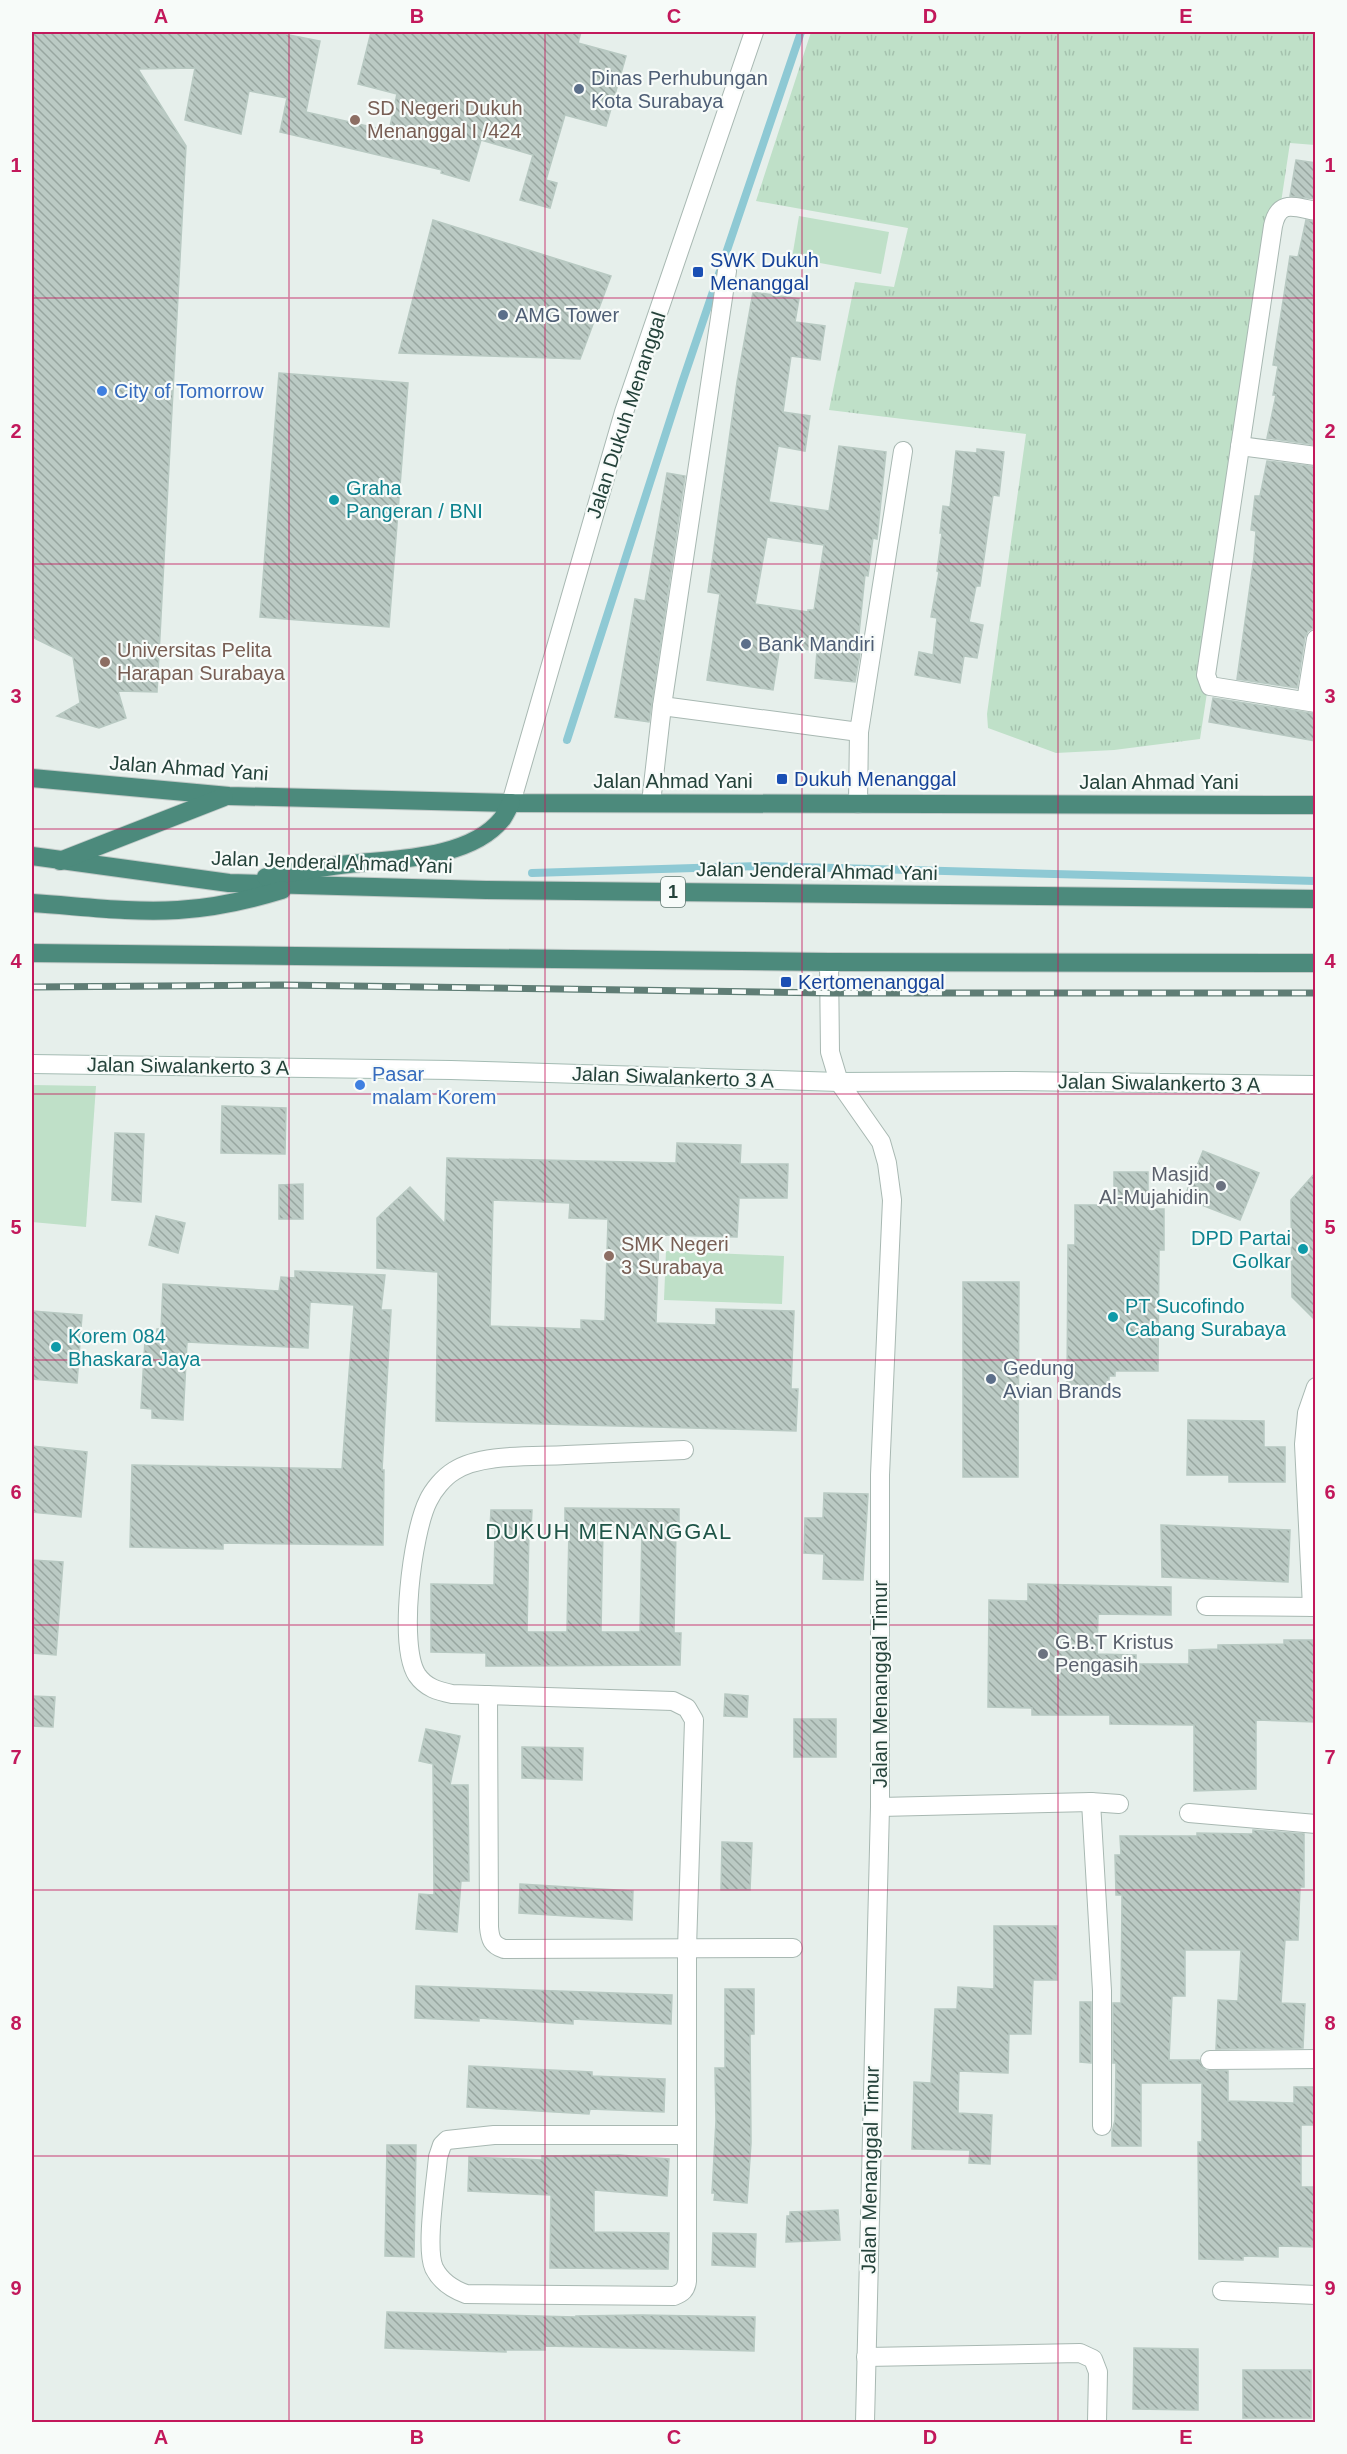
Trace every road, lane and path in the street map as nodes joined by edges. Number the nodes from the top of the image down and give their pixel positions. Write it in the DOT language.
graph roads {
  1 [pos="754,32"];
  2 [pos="1316,211"];
  3 [pos="727,271"];
  4 [pos="1240,446"];
  5 [pos="903,451"];
  6 [pos="1316,456"];
  7 [pos="1316,639"];
  8 [pos="1311,702"];
  9 [pos="662,706"];
  10 [pos="859,732"];
  11 [pos="32,778"];
  12 [pos="229,796"];
  13 [pos="511,803"];
  14 [pos="651,803"];
  15 [pos="858,804"];
  16 [pos="1316,805"];
  17 [pos="32,856"];
  18 [pos="58,861"];
  19 [pos="229,883"];
  20 [pos="298,885"];
  21 [pos="1316,899"];
  22 [pos="32,903"];
  23 [pos="32,953"];
  24 [pos="830,962"];
  25 [pos="1316,963"];
  26 [pos="32,1064"];
  27 [pos="838,1082"];
  28 [pos="1316,1085"];
  29 [pos="1316,1388"];
  30 [pos="684,1450"];
  31 [pos="1206,1606"];
  32 [pos="1314,1607"];
  33 [pos="488,1695"];
  34 [pos="1091,1802"];
  35 [pos="1119,1804"];
  36 [pos="880,1807"];
  37 [pos="1189,1813"];
  38 [pos="1316,1824"];
  39 [pos="793,1948"];
  40 [pos="687,1949"];
  41 [pos="1316,2059"];
  42 [pos="1210,2060"];
  43 [pos="1102,2126"];
  44 [pos="687,2134"];
  45 [pos="1222,2290"];
  46 [pos="1316,2295"];
  47 [pos="866,2357"];
  48 [pos="865,2422"];
  49 [pos="1097,2422"];
  1 -- 13 [label="street, Jalan Dukuh Menanggal"];
  2 -- 4 [label="street"];
  3 -- 9 [label="street"];
  4 -- 6 [label="street"];
  4 -- 8 [label="street"];
  5 -- 10 [label="street"];
  7 -- 8 [label="street"];
  9 -- 10 [label="street"];
  9 -- 14 [label="street"];
  10 -- 15 [label="street"];
  11 -- 12 [label="highway, Jalan Ahmad Yani"];
  12 -- 13 [label="highway, Jalan Ahmad Yani"];
  12 -- 18 [label="highway"];
  13 -- 14 [label="highway, Jalan Ahmad Yani"];
  13 -- 19 [label="highway"];
  14 -- 15 [label="highway, Jalan Ahmad Yani"];
  15 -- 16 [label="highway, Jalan Ahmad Yani"];
  17 -- 18 [label="highway, Jalan Jenderal Ahmad Yani / 1"];
  18 -- 19 [label="highway, Jalan Jenderal Ahmad Yani / 1"];
  19 -- 20 [label="highway, Jalan Jenderal Ahmad Yani / 1"];
  20 -- 21 [label="highway, Jalan Jenderal Ahmad Yani / 1"];
  20 -- 22 [label="highway"];
  23 -- 24 [label="highway"];
  24 -- 25 [label="highway"];
  24 -- 27 [label="street, Jalan Menanggal Timur"];
  26 -- 27 [label="street, Jalan Siwalankerto 3 A"];
  27 -- 28 [label="street, Jalan Siwalankerto 3 A"];
  27 -- 36 [label="street, Jalan Menanggal Timur"];
  29 -- 32 [label="street"];
  30 -- 33 [label="street"];
  31 -- 32 [label="street"];
  33 -- 40 [label="street"];
  33 -- 40 [label="street"];
  34 -- 35 [label="street"];
  34 -- 36 [label="street"];
  34 -- 43 [label="street"];
  36 -- 47 [label="street, Jalan Menanggal Timur"];
  37 -- 38 [label="street"];
  39 -- 40 [label="street"];
  40 -- 44 [label="street"];
  41 -- 42 [label="street"];
  44 -- 44 [label="street"];
  45 -- 46 [label="street"];
  47 -- 48 [label="street, Jalan Menanggal Timur"];
  47 -- 49 [label="street"];
}
